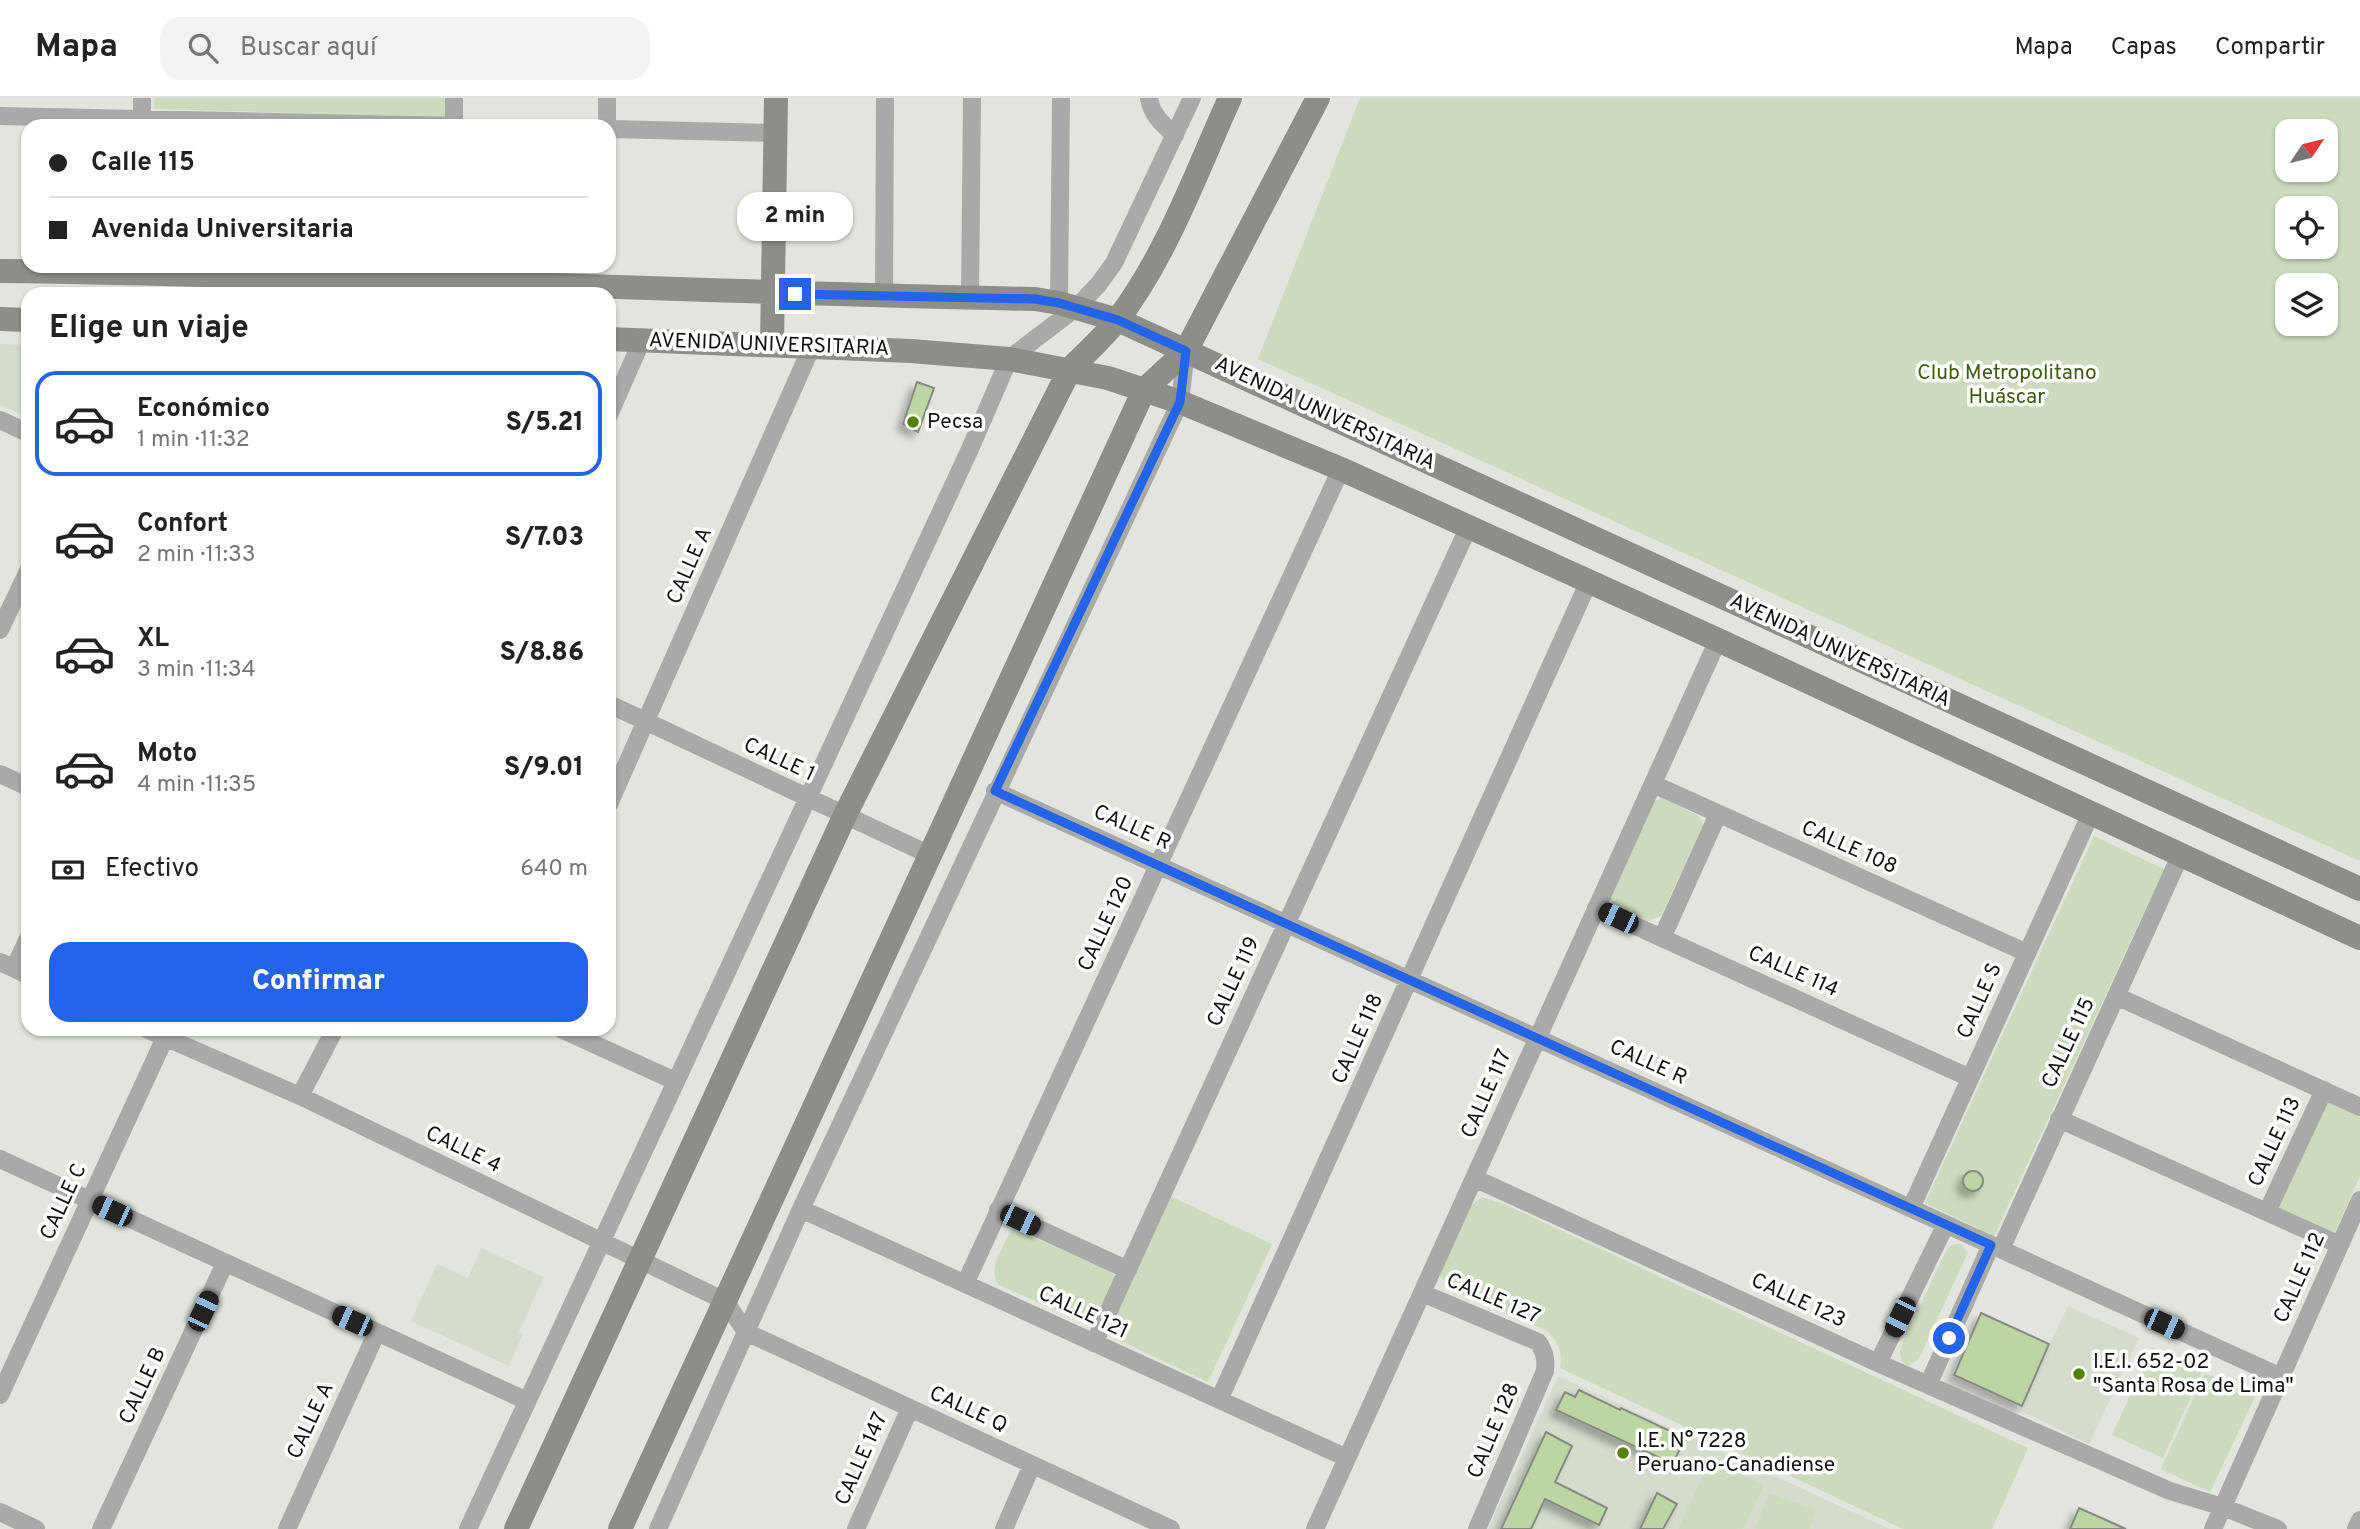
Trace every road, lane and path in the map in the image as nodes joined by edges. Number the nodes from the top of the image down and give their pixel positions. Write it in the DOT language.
graph roads {
  1 [pos="142,98"];
  2 [pos="454,98"];
  3 [pos="607,98"];
  4 [pos="776,98"];
  5 [pos="885,98"];
  6 [pos="972,98"];
  7 [pos="1061,98"];
  8 [pos="1149,98"];
  9 [pos="1192,98"];
  10 [pos="1230,98"];
  11 [pos="1318,98"];
  12 [pos="0,117"];
  13 [pos="47,119"];
  14 [pos="142,119"];
  15 [pos="454,119"];
  16 [pos="608,119"];
  17 [pos="616,128"];
  18 [pos="776,133"];
  19 [pos="1175,135"];
  20 [pos="0,271"];
  21 [pos="21,271"];
  22 [pos="327,273"];
  23 [pos="452,275"];
  24 [pos="772,293"];
  25 [pos="884,296"];
  26 [pos="970,298"];
  27 [pos="1068,305"];
  28 [pos="0,319"];
  29 [pos="21,320"];
  30 [pos="1118,320"];
  31 [pos="616,339"];
  32 [pos="642,340"];
  33 [pos="772,345"];
  34 [pos="812,346"];
  35 [pos="1186,351"];
  36 [pos="1009,359"];
  37 [pos="1070,369"];
  38 [pos="1144,390"];
  39 [pos="616,399"];
  40 [pos="1180,402"];
  41 [pos="0,420"];
  42 [pos="21,430"];
  43 [pos="1341,469"];
  44 [pos="1469,526"];
  45 [pos="1589,581"];
  46 [pos="21,586"];
  47 [pos="0,630"];
  48 [pos="1718,640"];
  49 [pos="616,708"];
  50 [pos="645,722"];
  51 [pos="0,774"];
  52 [pos="21,784"];
  53 [pos="1653,784"];
  54 [pos="616,788"];
  55 [pos="995,791"];
  56 [pos="807,798"];
  57 [pos="2091,813"];
  58 [pos="1718,814"];
  59 [pos="845,815"];
  60 [pos="930,855"];
  61 [pos="2180,856"];
  62 [pos="1158,865"];
  63 [pos="2360,889"];
  64 [pos="1596,908"];
  65 [pos="1286,924"];
  66 [pos="1662,938"];
  67 [pos="2360,939"];
  68 [pos="2027,953"];
  69 [pos="1409,980"];
  70 [pos="2116,996"];
  71 [pos="166,1036"];
  72 [pos="173,1036"];
  73 [pos="331,1036"];
  74 [pos="576,1036"];
  75 [pos="1537,1038"];
  76 [pos="1970,1078"];
  77 [pos="675,1081"];
  78 [pos="2324,1090"];
  79 [pos="300,1096"];
  80 [pos="2360,1107"];
  81 [pos="2059,1119"];
  82 [pos="0,1159"];
  83 [pos="1474,1178"];
  84 [pos="90,1200"];
  85 [pos="2360,1200"];
  86 [pos="1911,1208"];
  87 [pos="801,1209"];
  88 [pos="999,1210"];
  89 [pos="2267,1212"];
  90 [pos="1946,1224"];
  91 [pos="601,1242"];
  92 [pos="2340,1245"];
  93 [pos="1996,1247"];
  94 [pos="639,1261"];
  95 [pos="225,1263"];
  96 [pos="1128,1270"];
  97 [pos="964,1284"];
  98 [pos="1422,1293"];
  99 [pos="725,1301"];
  100 [pos="377,1332"];
  101 [pos="746,1332"];
  102 [pos="1094,1343"];
  103 [pos="1543,1350"];
  104 [pos="1878,1363"];
  105 [pos="2281,1377"];
  106 [pos="1928,1385"];
  107 [pos="0,1395"];
  108 [pos="1219,1400"];
  109 [pos="527,1401"];
  110 [pos="910,1408"];
  111 [pos="1347,1458"];
  112 [pos="1032,1465"];
  113 [pos="2223,1507"];
  114 [pos="0,1512"];
  115 [pos="2360,1520"];
  116 [pos="1160,1527"];
  117 [pos="36,1529"];
  118 [pos="102,1529"];
  119 [pos="287,1529"];
  120 [pos="468,1529"];
  121 [pos="516,1529"];
  122 [pos="620,1529"];
  123 [pos="658,1529"];
  124 [pos="856,1529"];
  125 [pos="1003,1529"];
  126 [pos="1315,1529"];
  127 [pos="1477,1529"];
  128 [pos="2213,1529"];
  129 [pos="2278,1529"];
  130 [pos="2356,1529"];
  1 -- 14 [label="street"];
  2 -- 15 [label="street"];
  3 -- 16 [label="street"];
  4 -- 18 [label="street"];
  5 -- 25 [label="street"];
  6 -- 26 [label="street"];
  7 -- 27 [label="street"];
  8 -- 19 [label="street"];
  9 -- 19 [label="street"];
  10 -- 30 [label="street"];
  11 -- 35 [label="street"];
  12 -- 13 [label="street"];
  17 -- 18 [label="street"];
  18 -- 24 [label="street"];
  19 -- 27 [label="street"];
  20 -- 21 [label="street, AVENIDA UNIVERSITARIA"];
  22 -- 23 [label="street, AVENIDA UNIVERSITARIA"];
  23 -- 24 [label="street, AVENIDA UNIVERSITARIA"];
  24 -- 25 [label="street, AVENIDA UNIVERSITARIA"];
  24 -- 33 [label="street"];
  25 -- 26 [label="street, AVENIDA UNIVERSITARIA"];
  26 -- 27 [label="street, AVENIDA UNIVERSITARIA"];
  27 -- 30 [label="street, AVENIDA UNIVERSITARIA"];
  27 -- 36 [label="street"];
  28 -- 29 [label="street"];
  30 -- 35 [label="street, AVENIDA UNIVERSITARIA"];
  30 -- 37 [label="street"];
  31 -- 32 [label="street, AVENIDA UNIVERSITARIA"];
  32 -- 33 [label="street, AVENIDA UNIVERSITARIA"];
  32 -- 39 [label="street"];
  33 -- 34 [label="street, AVENIDA UNIVERSITARIA"];
  34 -- 36 [label="street, AVENIDA UNIVERSITARIA"];
  34 -- 50 [label="street, CALLE A"];
  35 -- 38 [label="street"];
  35 -- 40 [label="street"];
  35 -- 63 [label="street, AVENIDA UNIVERSITARIA"];
  36 -- 37 [label="street, AVENIDA UNIVERSITARIA"];
  36 -- 56 [label="street"];
  37 -- 38 [label="street, AVENIDA UNIVERSITARIA"];
  37 -- 59 [label="street"];
  38 -- 40 [label="street, AVENIDA UNIVERSITARIA"];
  38 -- 60 [label="street"];
  40 -- 43 [label="street, AVENIDA UNIVERSITARIA"];
  40 -- 55 [label="street"];
  41 -- 42 [label="street"];
  43 -- 44 [label="street, AVENIDA UNIVERSITARIA"];
  43 -- 62 [label="street, CALLE 120"];
  44 -- 45 [label="street, AVENIDA UNIVERSITARIA"];
  44 -- 65 [label="street, CALLE 119"];
  45 -- 48 [label="street, AVENIDA UNIVERSITARIA"];
  45 -- 69 [label="street, CALLE 118"];
  46 -- 47 [label="street"];
  48 -- 53 [label="street, CALLE 117"];
  48 -- 57 [label="street, AVENIDA UNIVERSITARIA"];
  49 -- 50 [label="street, CALLE 1"];
  50 -- 54 [label="street, CALLE A"];
  50 -- 56 [label="street, CALLE 1"];
  51 -- 52 [label="street"];
  53 -- 58 [label="street, CALLE 108"];
  53 -- 64 [label="street, CALLE 117"];
  55 -- 62 [label="street, CALLE R"];
  55 -- 87 [label="street"];
  56 -- 59 [label="street, CALLE 1"];
  56 -- 77 [label="street"];
  57 -- 61 [label="street, AVENIDA UNIVERSITARIA"];
  57 -- 68 [label="street, CALLE S"];
  58 -- 66 [label="street"];
  58 -- 68 [label="street, CALLE 108"];
  59 -- 60 [label="street, CALLE 1"];
  59 -- 94 [label="street"];
  60 -- 99 [label="street"];
  61 -- 67 [label="street, AVENIDA UNIVERSITARIA"];
  61 -- 70 [label="street, CALLE 115"];
  62 -- 65 [label="street, CALLE R"];
  62 -- 88 [label="street, CALLE 120"];
  64 -- 66 [label="street, CALLE 114"];
  64 -- 75 [label="street, CALLE 117"];
  65 -- 69 [label="street, CALLE R"];
  65 -- 96 [label="street, CALLE 119"];
  66 -- 76 [label="street, CALLE 114"];
  68 -- 76 [label="street, CALLE S"];
  69 -- 75 [label="street, CALLE R"];
  69 -- 108 [label="street, CALLE 118"];
  70 -- 78 [label="street"];
  70 -- 81 [label="street, CALLE 115"];
  71 -- 84 [label="street, CALLE C"];
  72 -- 79 [label="street, CALLE 4"];
  73 -- 79 [label="street"];
  74 -- 77 [label="street"];
  75 -- 83 [label="street, CALLE 117"];
  75 -- 86 [label="street, CALLE R"];
  76 -- 86 [label="street, CALLE S"];
  77 -- 91 [label="street"];
  78 -- 80 [label="street"];
  78 -- 89 [label="street, CALLE 113"];
  79 -- 91 [label="street, CALLE 4"];
  81 -- 89 [label="street"];
  81 -- 93 [label="street, CALLE 115"];
  82 -- 84 [label="street"];
  83 -- 98 [label="street, CALLE 117"];
  83 -- 104 [label="street, CALLE 123"];
  84 -- 95 [label="street"];
  84 -- 107 [label="street, CALLE C"];
  85 -- 92 [label="street, CALLE 112"];
  86 -- 90 [label="street, CALLE R"];
  87 -- 97 [label="street, CALLE 121"];
  87 -- 101 [label="street"];
  88 -- 96 [label="street"];
  88 -- 97 [label="street, CALLE 120"];
  89 -- 92 [label="street"];
  90 -- 93 [label="street, CALLE R"];
  90 -- 104 [label="street"];
  91 -- 94 [label="street, CALLE 4"];
  91 -- 109 [label="street"];
  92 -- 105 [label="street, CALLE 112"];
  93 -- 105 [label="street, CALLE R"];
  93 -- 106 [label="street, CALLE 115"];
  94 -- 99 [label="street, CALLE 4"];
  94 -- 121 [label="street"];
  95 -- 100 [label="street"];
  95 -- 118 [label="street, CALLE B"];
  96 -- 102 [label="street, CALLE 119"];
  97 -- 102 [label="street, CALLE 121"];
  98 -- 103 [label="street, CALLE 127"];
  98 -- 111 [label="street, CALLE 117"];
  99 -- 101 [label="street"];
  99 -- 122 [label="street"];
  100 -- 109 [label="street"];
  100 -- 119 [label="street, CALLE A"];
  101 -- 110 [label="street, CALLE Q"];
  101 -- 123 [label="street"];
  102 -- 108 [label="street, CALLE 121"];
  103 -- 127 [label="street, CALLE 128"];
  104 -- 106 [label="street, CALLE 123"];
  105 -- 113 [label="street, CALLE 112"];
  106 -- 113 [label="street, CALLE 123"];
  108 -- 111 [label="street, CALLE 121"];
  109 -- 120 [label="street"];
  110 -- 112 [label="street, CALLE Q"];
  110 -- 124 [label="street, CALLE 147"];
  111 -- 126 [label="street, CALLE 117"];
  112 -- 116 [label="street, CALLE Q"];
  112 -- 125 [label="street"];
  113 -- 128 [label="street, CALLE 112"];
  113 -- 129 [label="street"];
  114 -- 117 [label="street"];
  115 -- 130 [label="street"];
}
